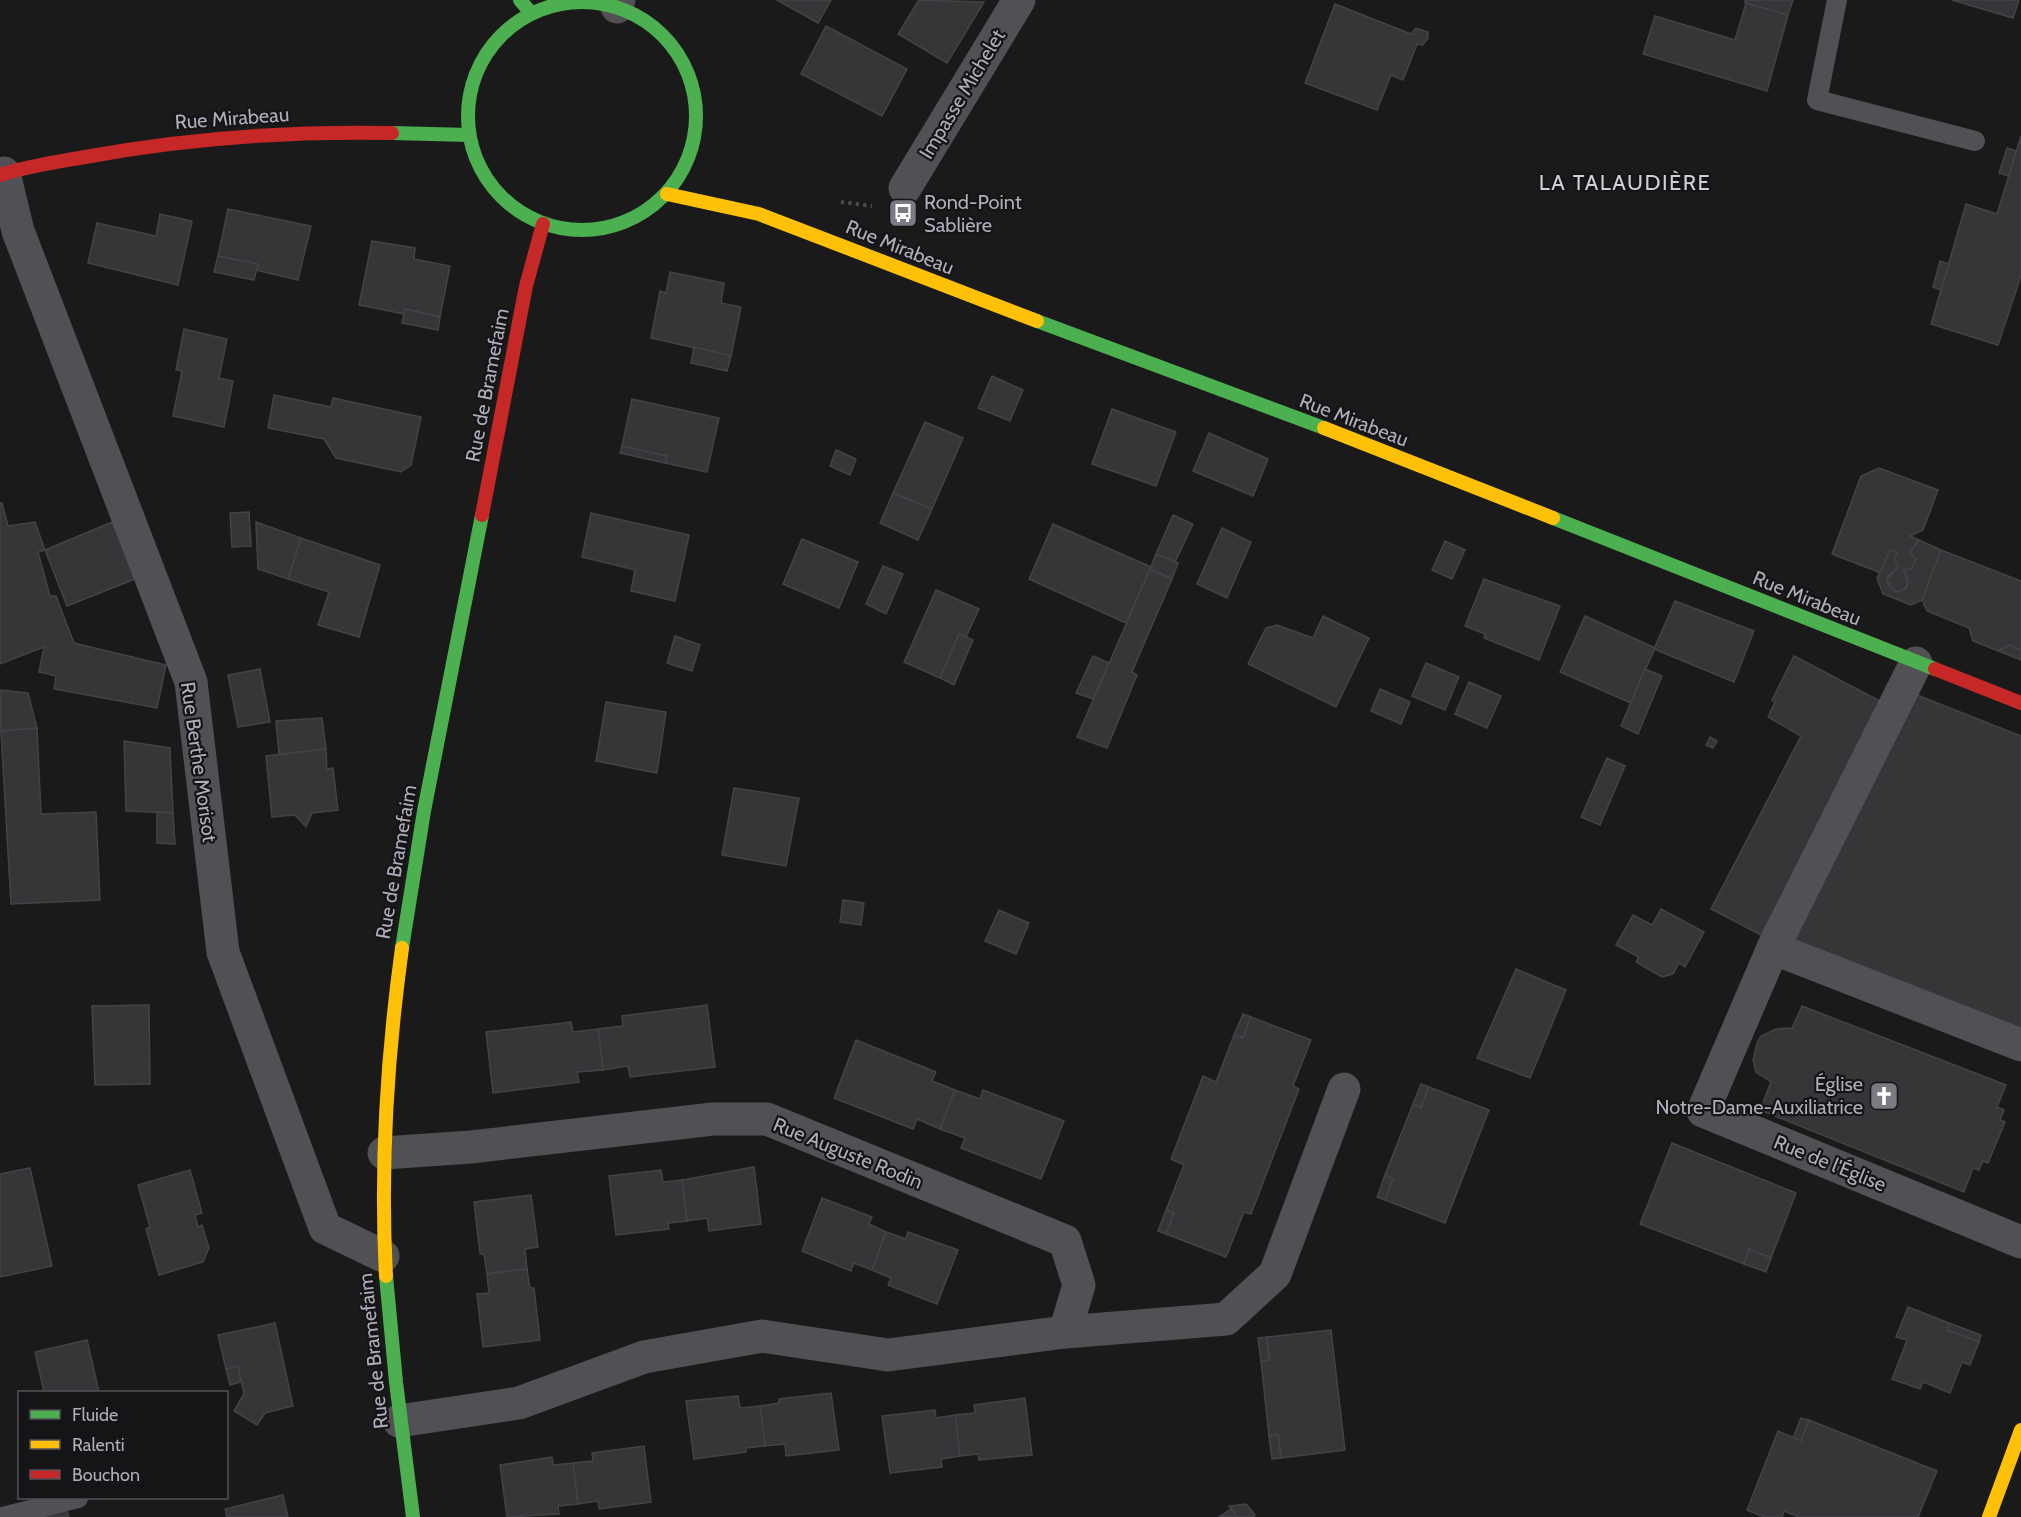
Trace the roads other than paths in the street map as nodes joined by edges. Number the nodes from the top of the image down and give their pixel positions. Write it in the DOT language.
graph roads {
  1 [pos="520,0"];
  2 [pos="1019,0"];
  3 [pos="1837,0"];
  4 [pos="618,3"];
  5 [pos="531,13"];
  6 [pos="469,135"];
  7 [pos="1975,141"];
  8 [pos="2,174"];
  9 [pos="905,188"];
  10 [pos="667,194"];
  11 [pos="543,224"];
  12 [pos="1916,663"];
  13 [pos="2021,703"];
  14 [pos="1773,948"];
  15 [pos="2021,1045"];
  16 [pos="1344,1089"];
  17 [pos="384,1153"];
  18 [pos="2021,1242"];
  19 [pos="383,1256"];
  20 [pos="1065,1332"];
  21 [pos="399,1421"];
  22 [pos="2019,1439"];
  23 [pos="70,1499"];
  24 [pos="2,1517"];
  25 [pos="413,1517"];
  26 [pos="1989,1517"];
  1 -- 5 [label="main road"];
  2 -- 9 [label="street, Impasse Michelet"];
  3 -- 7 [label="lane"];
  4 -- 5 [label="main road"];
  4 -- 10 [label="main road"];
  5 -- 6 [label="main road"];
  6 -- 8 [label="main road, Rue Mirabeau"];
  6 -- 11 [label="main road"];
  8 -- 19 [label="street, Rue Berthe Morisot"];
  10 -- 11 [label="main road"];
  10 -- 12 [label="main road, Rue Mirabeau"];
  11 -- 17 [label="main road, Rue de Bramefaim"];
  12 -- 13 [label="main road, Rue Mirabeau"];
  12 -- 14 [label="street, Rue de l'Église"];
  14 -- 15 [label="street"];
  14 -- 18 [label="street, Rue de l'Église"];
  16 -- 20 [label="street"];
  17 -- 19 [label="main road, Rue de Bramefaim"];
  17 -- 20 [label="street, Rue Auguste Rodin"];
  19 -- 21 [label="main road, Rue de Bramefaim"];
  20 -- 21 [label="street"];
  21 -- 25 [label="main road, Rue de Bramefaim"];
  22 -- 26 [label="main road"];
  23 -- 24 [label="lane"];
}
